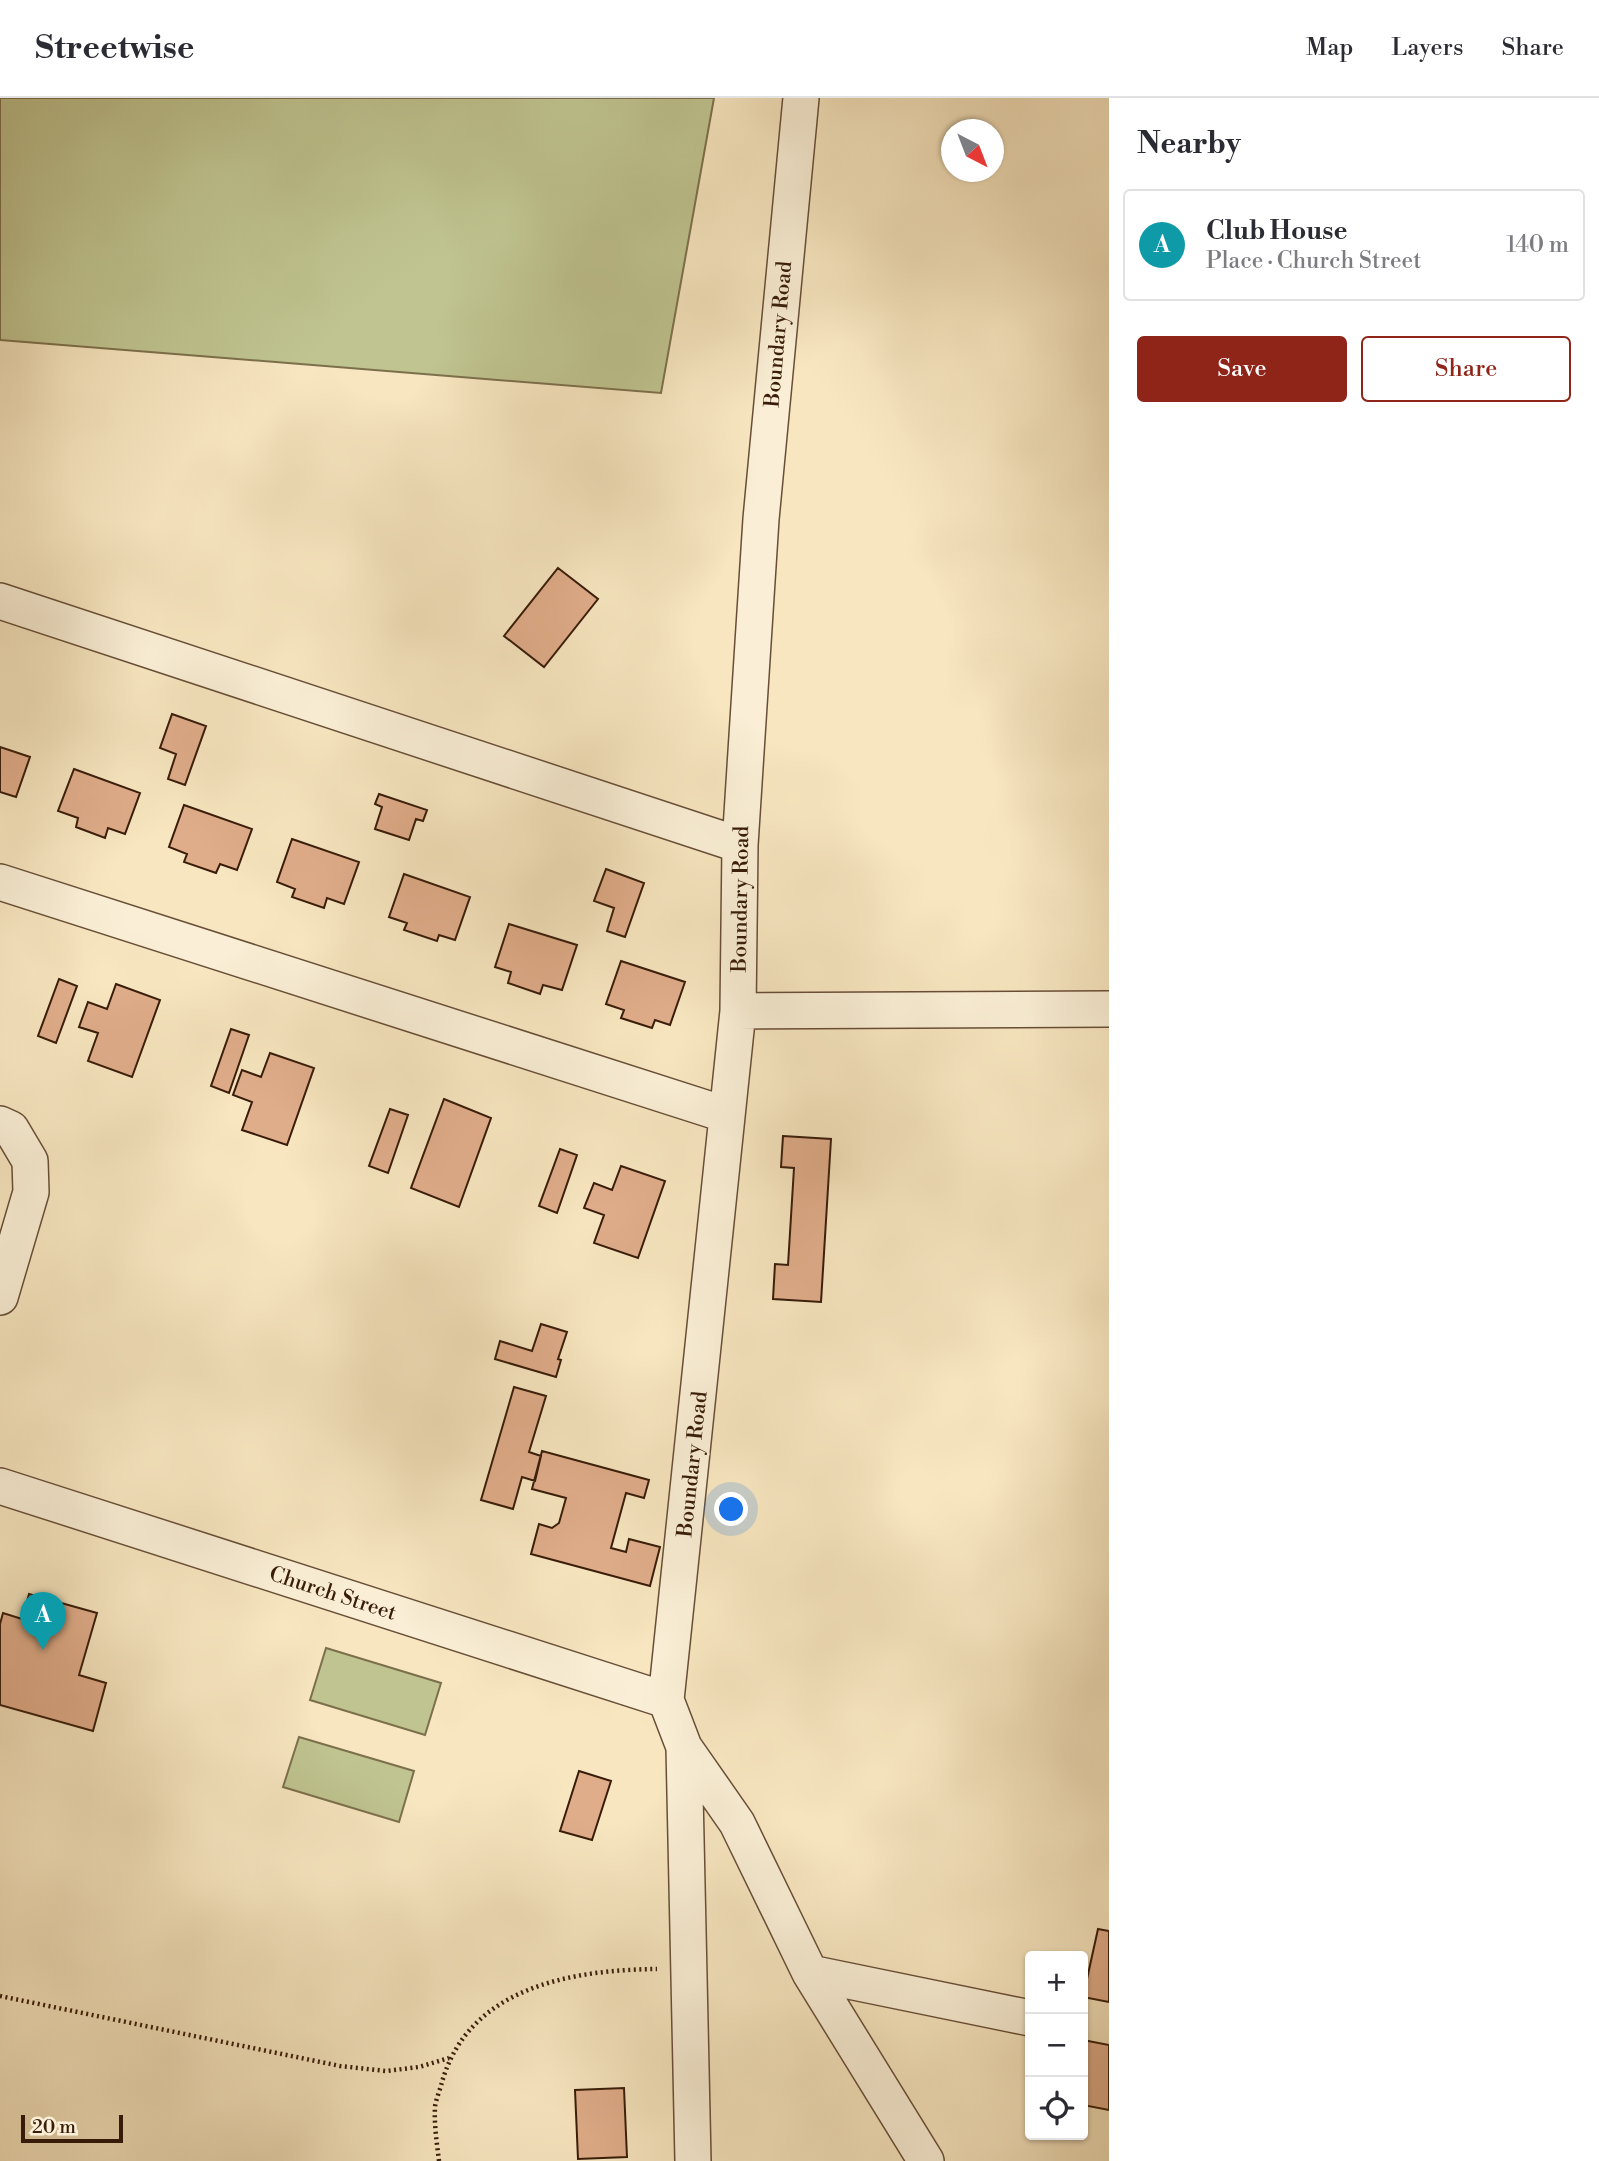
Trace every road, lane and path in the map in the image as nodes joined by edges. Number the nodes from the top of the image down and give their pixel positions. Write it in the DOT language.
graph roads {
  1 [pos="801,98"];
  2 [pos="0,601"];
  3 [pos="740,845"];
  4 [pos="0,881"];
  5 [pos="1109,1009"];
  6 [pos="738,1011"];
  7 [pos="727,1115"];
  8 [pos="0,1124"];
  9 [pos="0,1297"];
  10 [pos="0,1486"];
  11 [pos="666,1700"];
  12 [pos="684,1747"];
  13 [pos="689,1968"];
  14 [pos="810,1973"];
  15 [pos="0,1996"];
  16 [pos="1025,2017"];
  17 [pos="449,2058"];
  18 [pos="439,2161"];
  19 [pos="693,2161"];
  20 [pos="926,2161"];
  1 -- 3 [label="street, Boundary Road"];
  2 -- 3 [label="street"];
  3 -- 6 [label="street, Boundary Road"];
  4 -- 7 [label="street"];
  5 -- 6 [label="street"];
  6 -- 7 [label="street, Boundary Road"];
  7 -- 11 [label="street, Boundary Road"];
  8 -- 9 [label="street"];
  10 -- 11 [label="street, Church Street"];
  11 -- 12 [label="street"];
  12 -- 13 [label="street"];
  12 -- 14 [label="street"];
  13 -- 17 [label="path"];
  13 -- 19 [label="street"];
  14 -- 16 [label="street"];
  14 -- 20 [label="street"];
  15 -- 17 [label="path"];
  17 -- 18 [label="path"];
}
